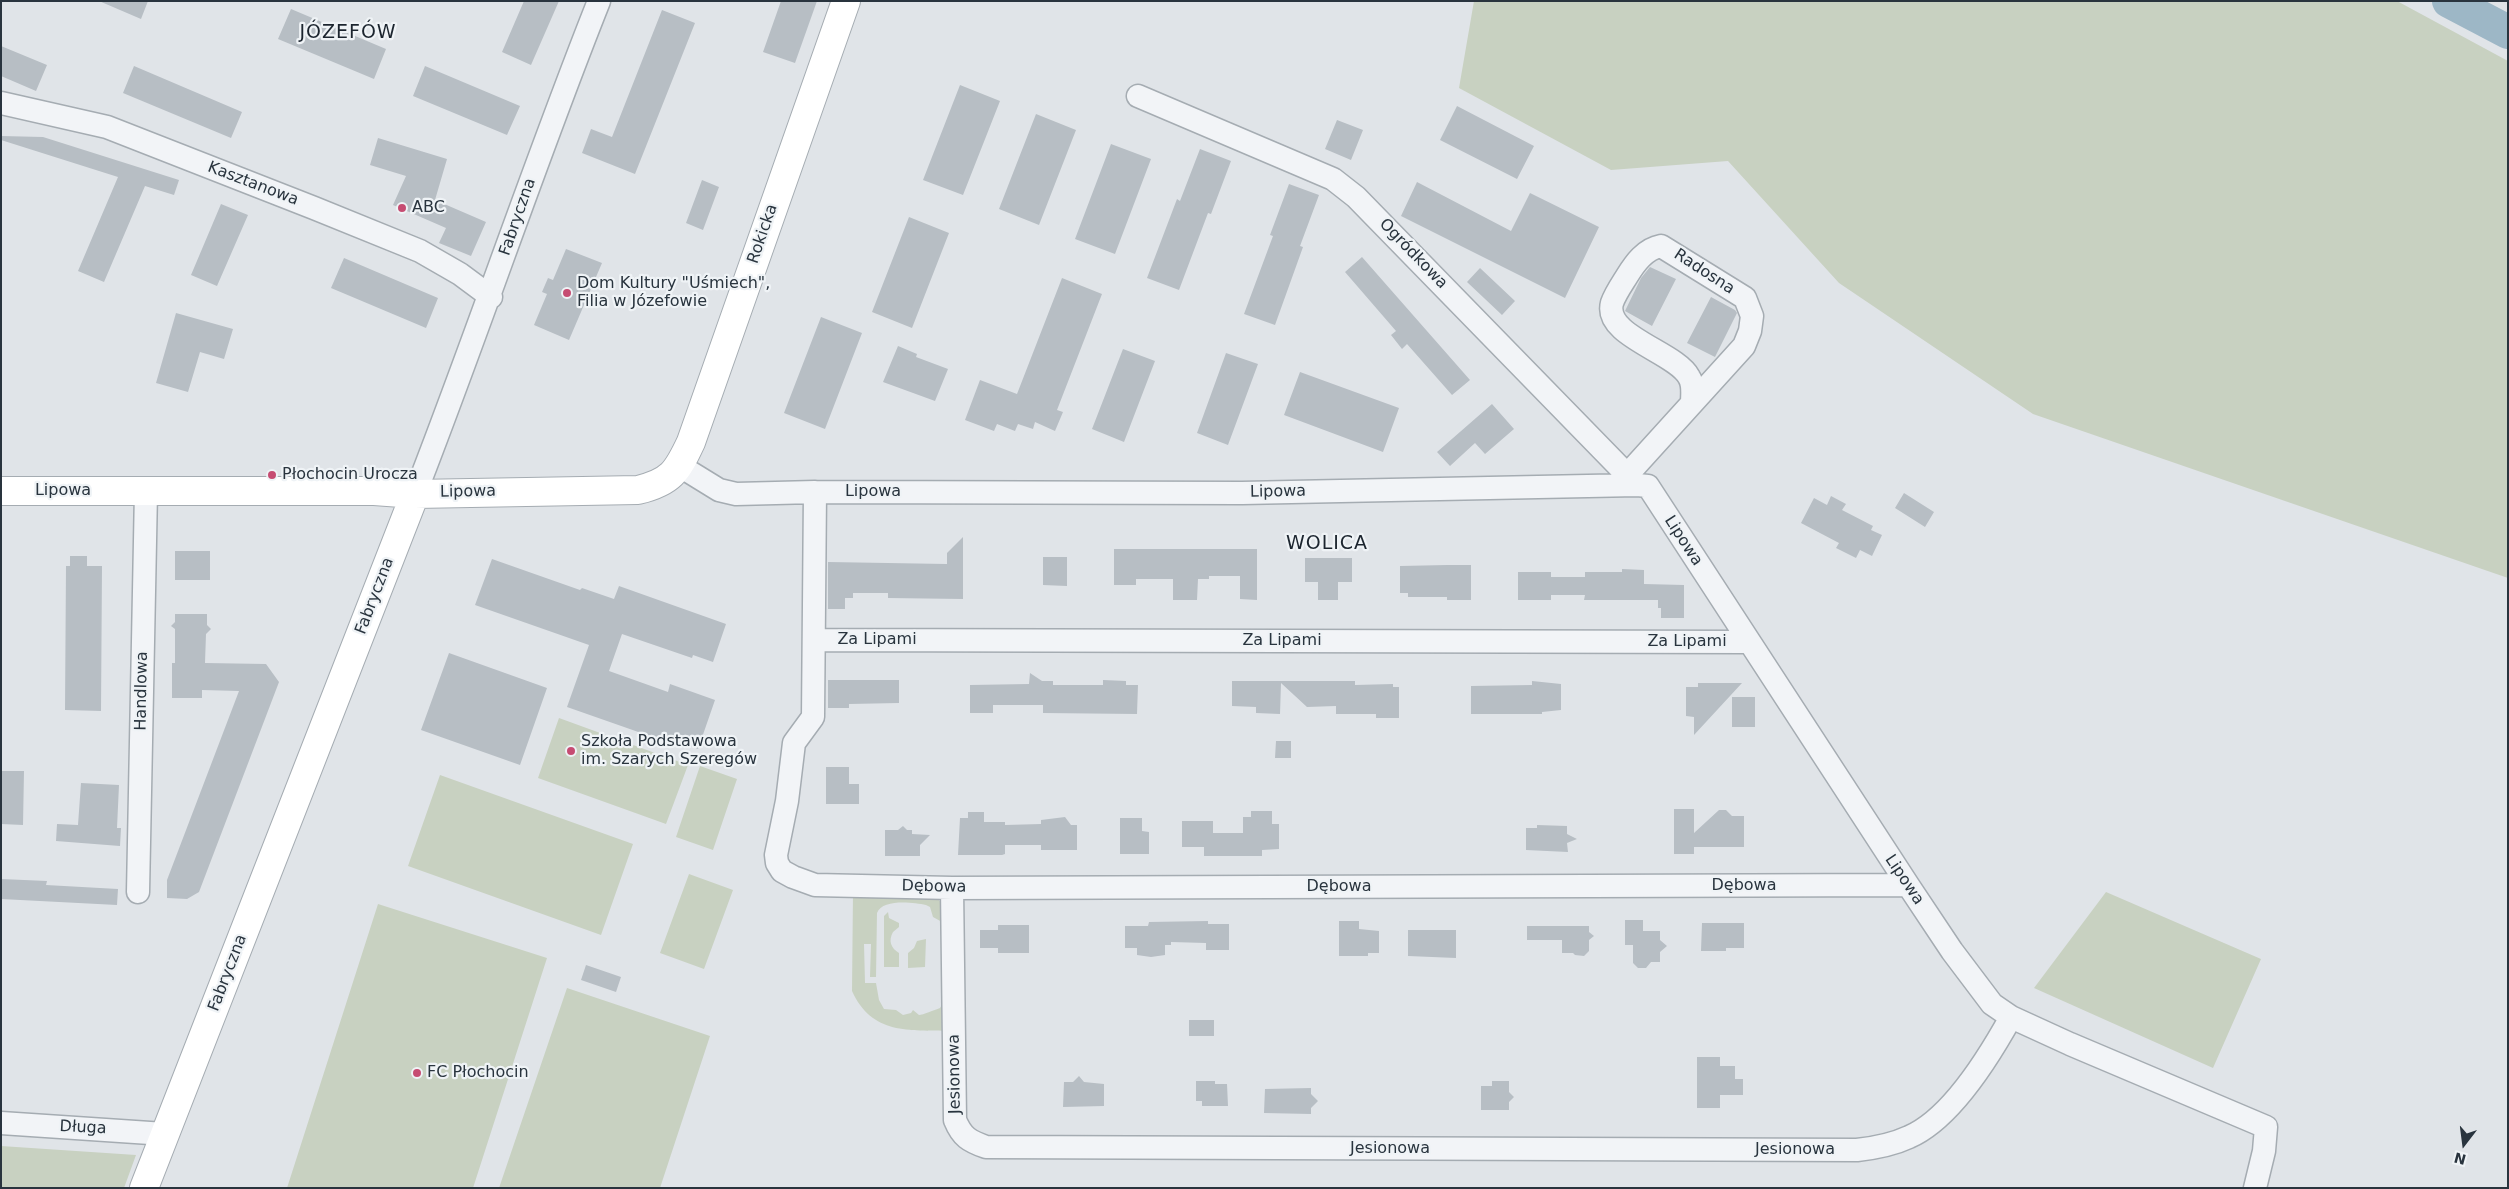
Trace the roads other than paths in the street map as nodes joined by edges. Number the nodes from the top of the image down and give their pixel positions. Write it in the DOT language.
graph roads {
  1 [pos="599,1"];
  2 [pos="846,1"];
  3 [pos="1138,96"];
  4 [pos="1,103"];
  5 [pos="491,297"];
  6 [pos="1692,403"];
  7 [pos="680,466"];
  8 [pos="1632,480"];
  9 [pos="1,491"];
  10 [pos="146,491"];
  11 [pos="816,492"];
  12 [pos="415,494"];
  13 [pos="816,640"];
  14 [pos="1748,642"];
  15 [pos="1908,886"];
  16 [pos="952,888"];
  17 [pos="138,892"];
  18 [pos="2011,1017"];
  19 [pos="1,1123"];
  20 [pos="165,1134"];
  21 [pos="144,1188"];
  22 [pos="2255,1188"];
  1 -- 5 [label="street, Fabryczna"];
  2 -- 7 [label="main road, Rokicka"];
  3 -- 8 [label="street, Ogródkowa"];
  4 -- 5 [label="street, Kasztanowa"];
  5 -- 12 [label="street, Fabryczna"];
  6 -- 6 [label="street, Radosna"];
  6 -- 8 [label="street, Radosna"];
  7 -- 11 [label="street, Lipowa"];
  7 -- 12 [label="main road, Lipowa"];
  8 -- 11 [label="street, Lipowa"];
  8 -- 14 [label="street, Lipowa"];
  9 -- 10 [label="main road, Lipowa"];
  10 -- 12 [label="main road, Lipowa"];
  10 -- 17 [label="street, Handlowa"];
  11 -- 13 [label="street"];
  12 -- 20 [label="main road, Fabryczna"];
  13 -- 14 [label="street, Za Lipami"];
  13 -- 16 [label="street, Dębowa"];
  14 -- 15 [label="street, Lipowa"];
  15 -- 16 [label="street, Dębowa"];
  15 -- 18 [label="street, Lipowa"];
  16 -- 18 [label="street, Jesionowa"];
  18 -- 22 [label="street, Lipowa"];
  19 -- 20 [label="street, Długa"];
  20 -- 21 [label="main road, Fabryczna"];
}
